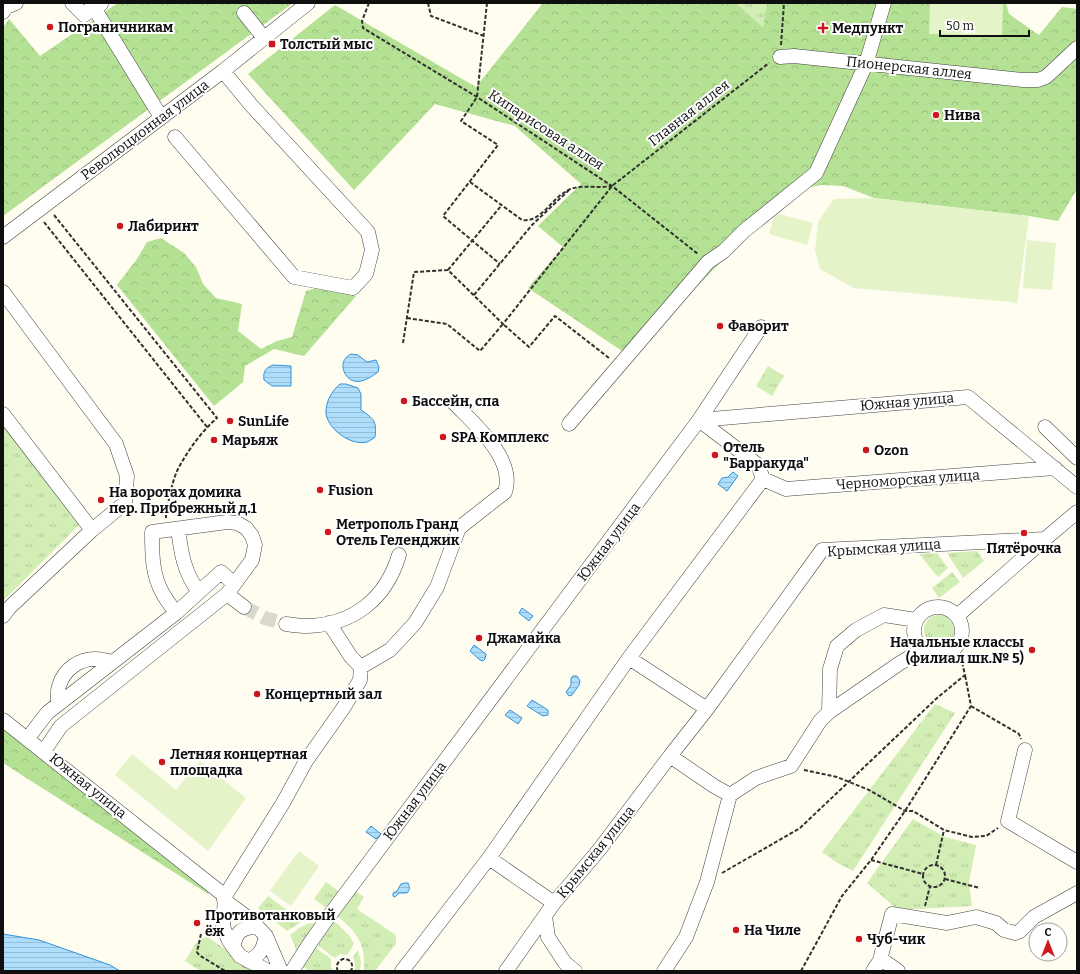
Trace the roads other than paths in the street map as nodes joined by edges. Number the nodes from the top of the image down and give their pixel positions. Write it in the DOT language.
graph roads {
  1 [pos="16,3"];
  2 [pos="72,3"];
  3 [pos="296,3"];
  4 [pos="308,3"];
  5 [pos="884,3"];
  6 [pos="96,5"];
  7 [pos="3,12"];
  8 [pos="244,13"];
  9 [pos="285,21"];
  10 [pos="264,38"];
  11 [pos="1077,48"];
  12 [pos="780,57"];
  13 [pos="866,64"];
  14 [pos="223,71"];
  15 [pos="161,117"];
  16 [pos="175,137"];
  17 [pos="3,237"];
  18 [pos="3,292"];
  19 [pos="762,327"];
  20 [pos="454,403"];
  21 [pos="3,414"];
  22 [pos="699,420"];
  23 [pos="569,424"];
  24 [pos="1045,427"];
  25 [pos="1077,458"];
  26 [pos="1055,468"];
  27 [pos="763,479"];
  28 [pos="1077,487"];
  29 [pos="1077,512"];
  30 [pos="172,529"];
  31 [pos="92,530"];
  32 [pos="1045,539"];
  33 [pos="399,555"];
  34 [pos="230,589"];
  35 [pos="199,592"];
  36 [pos="187,602"];
  37 [pos="244,607"];
  38 [pos="176,613"];
  39 [pos="3,616"];
  40 [pos="200,616"];
  41 [pos="957,616"];
  42 [pos="916,620"];
  43 [pos="286,624"];
  44 [pos="329,624"];
  45 [pos="922,650"];
  46 [pos="629,658"];
  47 [pos="112,662"];
  48 [pos="361,667"];
  49 [pos="52,709"];
  50 [pos="707,709"];
  51 [pos="829,712"];
  52 [pos="3,720"];
  53 [pos="28,738"];
  54 [pos="1025,750"];
  55 [pos="44,751"];
  56 [pos="670,756"];
  57 [pos="730,795"];
  58 [pos="488,858"];
  59 [pos="1077,862"];
  60 [pos="1077,893"];
  61 [pos="225,898"];
  62 [pos="554,903"];
  63 [pos="545,916"];
  64 [pos="256,926"];
  65 [pos="266,936"];
  66 [pos="233,948"];
  67 [pos="881,956"];
  68 [pos="248,961"];
  69 [pos="268,971"];
  70 [pos="281,971"];
  71 [pos="292,971"];
  72 [pos="402,971"];
  73 [pos="506,971"];
  74 [pos="575,971"];
  75 [pos="664,971"];
  76 [pos="873,971"];
  77 [pos="898,971"];
  1 -- 7 [label="street"];
  2 -- 6 [label="street"];
  3 -- 9 [label="street, Революционная улица"];
  4 -- 9 [label="street, Революционная улица"];
  5 -- 13 [label="street"];
  6 -- 15 [label="street"];
  8 -- 10 [label="street"];
  9 -- 10 [label="street, Революционная улица"];
  10 -- 14 [label="street, Революционная улица"];
  11 -- 13 [label="street, Пионерская аллея"];
  12 -- 13 [label="street, Пионерская аллея"];
  13 -- 23 [label="street"];
  14 -- 15 [label="street, Революционная улица"];
  14 -- 16 [label="street"];
  15 -- 17 [label="street, Революционная улица"];
  18 -- 31 [label="street"];
  19 -- 22 [label="street"];
  20 -- 48 [label="street"];
  21 -- 31 [label="street"];
  22 -- 26 [label="street, Южная улица"];
  22 -- 27 [label="street"];
  22 -- 71 [label="street, Южная улица"];
  24 -- 25 [label="street"];
  26 -- 27 [label="street, Черноморская улица"];
  26 -- 28 [label="street, Южная улица"];
  27 -- 46 [label="street"];
  29 -- 32 [label="street"];
  30 -- 34 [label="street"];
  30 -- 35 [label="street"];
  30 -- 38 [label="street"];
  31 -- 39 [label="street"];
  32 -- 41 [label="street"];
  32 -- 50 [label="street, Крымская улица"];
  33 -- 44 [label="street"];
  34 -- 35 [label="street"];
  34 -- 37 [label="street"];
  34 -- 40 [label="street"];
  35 -- 36 [label="street"];
  36 -- 38 [label="street"];
  36 -- 40 [label="street"];
  38 -- 47 [label="street"];
  40 -- 55 [label="street"];
  41 -- 42 [label="street"];
  41 -- 45 [label="street"];
  42 -- 45 [label="street"];
  42 -- 51 [label="street"];
  43 -- 44 [label="street"];
  44 -- 48 [label="street"];
  45 -- 51 [label="street"];
  46 -- 50 [label="street"];
  46 -- 58 [label="street"];
  47 -- 49 [label="street"];
  47 -- 49 [label="street"];
  48 -- 61 [label="street"];
  49 -- 53 [label="street"];
  50 -- 56 [label="street, Крымская улица"];
  51 -- 57 [label="street"];
  52 -- 53 [label="street, Южная улица"];
  53 -- 55 [label="street, Южная улица"];
  54 -- 59 [label="street"];
  55 -- 61 [label="street, Южная улица"];
  56 -- 57 [label="street"];
  56 -- 62 [label="street, Крымская улица"];
  57 -- 75 [label="street"];
  58 -- 62 [label="street, Крымская улица"];
  58 -- 72 [label="street"];
  60 -- 67 [label="street"];
  61 -- 64 [label="street, Южная улица"];
  61 -- 66 [label="street"];
  62 -- 63 [label="street"];
  63 -- 73 [label="street"];
  63 -- 74 [label="street"];
  64 -- 65 [label="street, Южная улица"];
  64 -- 66 [label="street"];
  65 -- 68 [label="street"];
  65 -- 70 [label="street, Южная улица"];
  66 -- 68 [label="street"];
  68 -- 69 [label="street"];
  76 -- 77 [label="street"];
}
